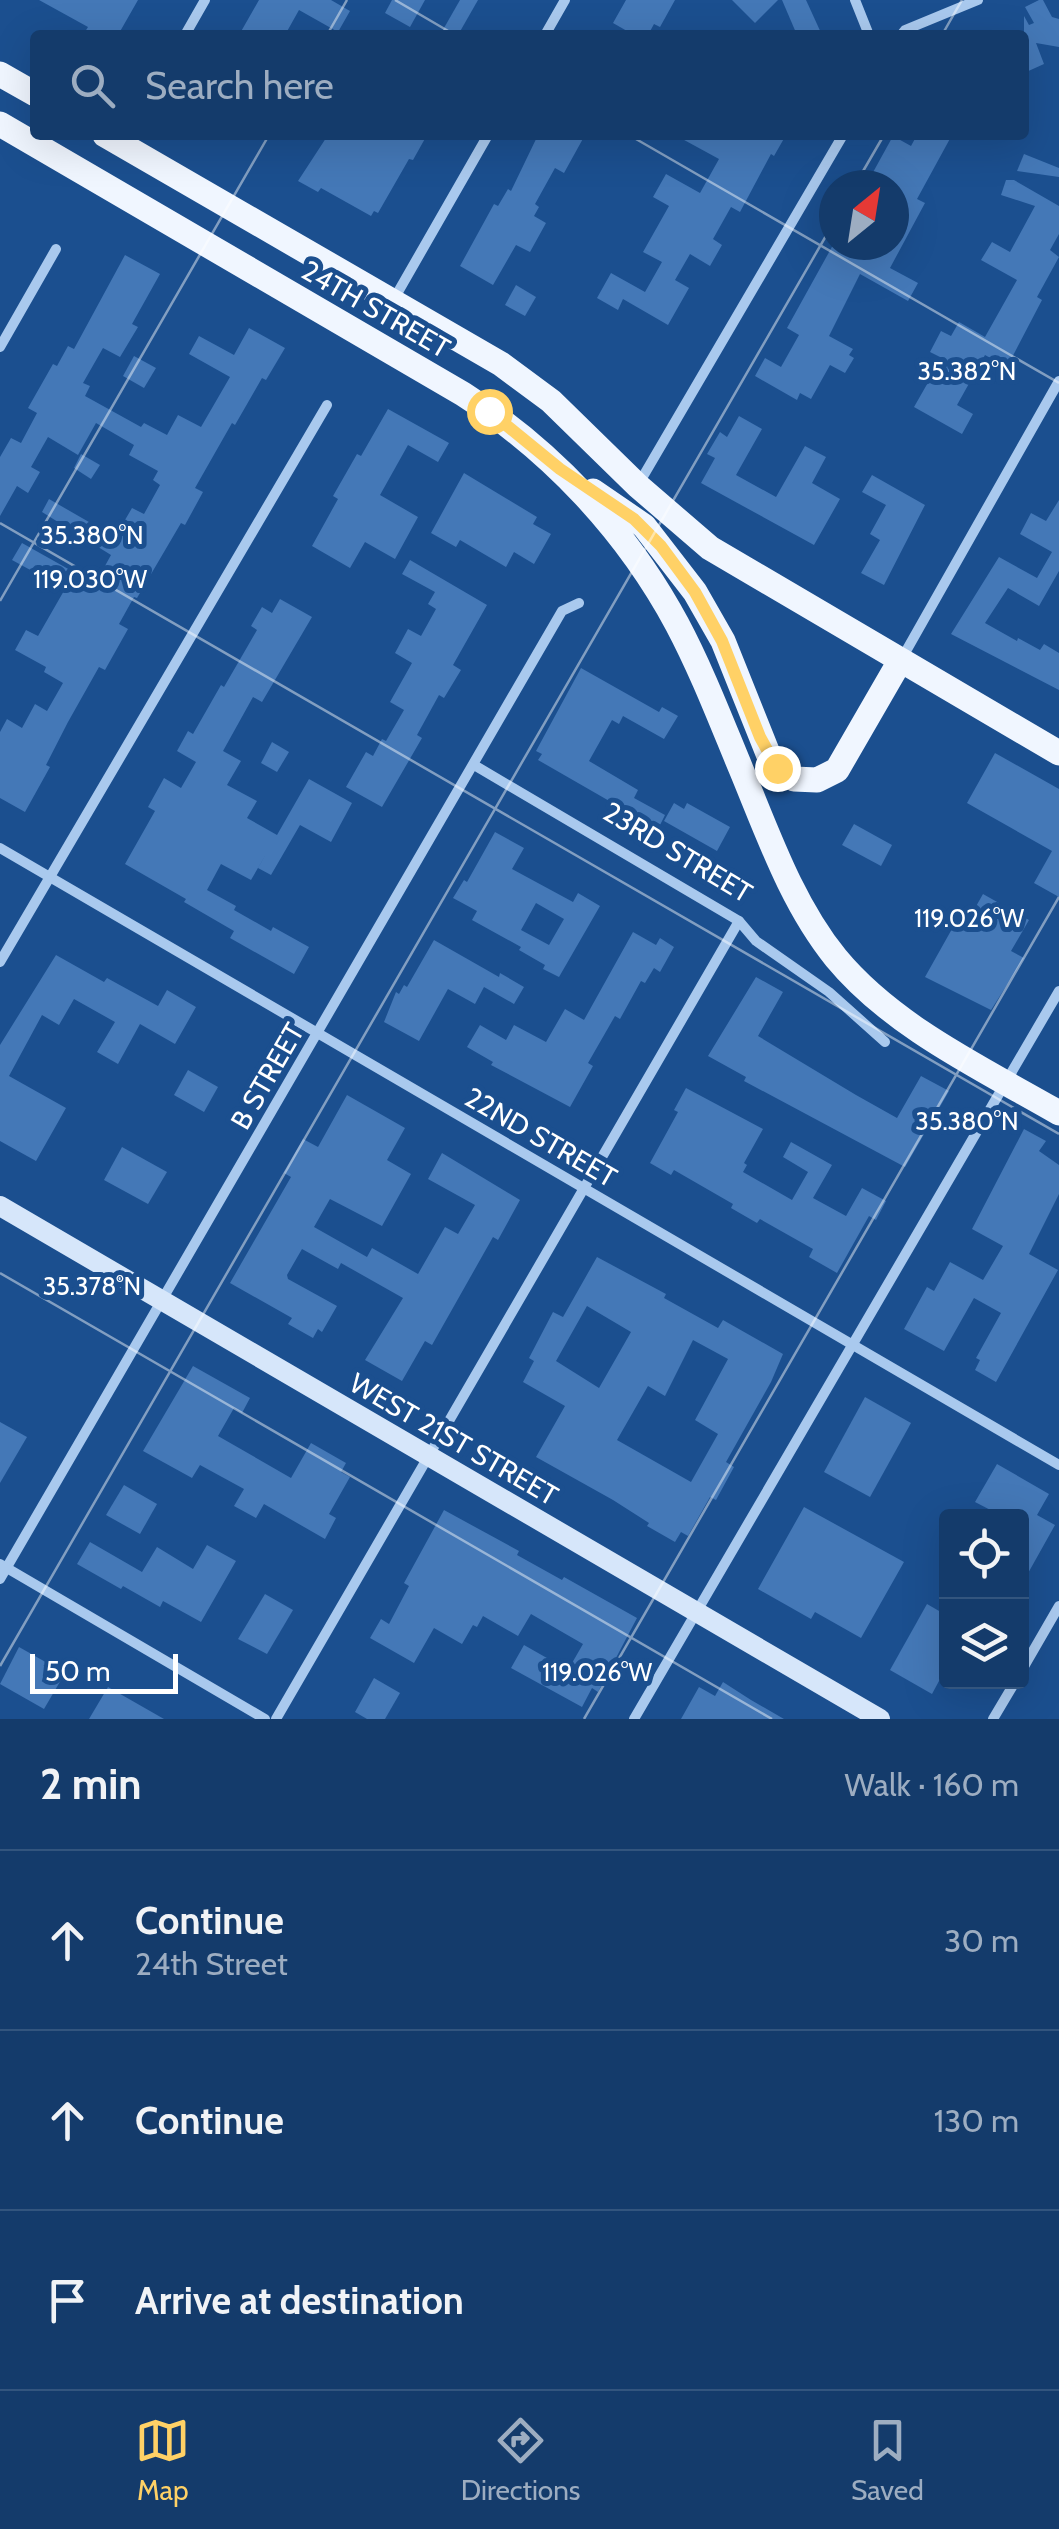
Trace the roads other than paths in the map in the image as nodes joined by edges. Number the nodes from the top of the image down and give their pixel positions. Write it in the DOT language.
graph roads {
  1 [pos="205,0"];
  2 [pos="565,0"];
  3 [pos="855,0"];
  4 [pos="978,0"];
  5 [pos="187,30"];
  6 [pos="548,30"];
  7 [pos="867,30"];
  8 [pos="904,30"];
  9 [pos="0,74"];
  10 [pos="30,91"];
  11 [pos="0,124"];
  12 [pos="120,140"];
  13 [pos="485,140"];
  14 [pos="840,140"];
  15 [pos="56,249"];
  16 [pos="394,300"];
  17 [pos="0,347"];
  18 [pos="1059,381"];
  19 [pos="327,405"];
  20 [pos="560,469"];
  21 [pos="638,486"];
  22 [pos="578,603"];
  23 [pos="900,661"];
  24 [pos="1059,754"];
  25 [pos="474,765"];
  26 [pos="0,848"];
  27 [pos="50,877"];
  28 [pos="739,920"];
  29 [pos="0,962"];
  30 [pos="1059,991"];
  31 [pos="318,1033"];
  32 [pos="885,1042"];
  33 [pos="1005,1082"];
  34 [pos="1059,1113"];
  35 [pos="585,1188"];
  36 [pos="0,1206"];
  37 [pos="162,1300"];
  38 [pos="853,1344"];
  39 [pos="429,1456"];
  40 [pos="1059,1465"];
  41 [pos="2,1570"];
  42 [pos="1059,1606"];
  43 [pos="697,1612"];
  44 [pos="1029,1658"];
  45 [pos="1011,1689"];
  46 [pos="266,1719"];
  47 [pos="276,1719"];
  48 [pos="634,1719"];
  49 [pos="880,1719"];
  50 [pos="993,1719"];
  1 -- 5 [label="street"];
  2 -- 6 [label="street"];
  3 -- 7 [label="street"];
  4 -- 8 [label="street"];
  9 -- 10 [label="main road"];
  11 -- 20 [label="main road, 24TH STREET"];
  12 -- 16 [label="main road, 24TH STREET"];
  13 -- 16 [label="street"];
  14 -- 21 [label="street"];
  15 -- 17 [label="street"];
  16 -- 21 [label="main road, 24TH STREET"];
  18 -- 23 [label="street"];
  19 -- 27 [label="street"];
  20 -- 23 [label="main road"];
  20 -- 33 [label="main road, 24TH STREET"];
  21 -- 23 [label="main road, 24TH STREET"];
  22 -- 25 [label="street, B STREET"];
  23 -- 24 [label="main road, 24TH STREET"];
  25 -- 28 [label="street, 23RD STREET"];
  25 -- 31 [label="street, B STREET"];
  26 -- 27 [label="street, 22ND STREET"];
  27 -- 29 [label="street"];
  27 -- 31 [label="street, 22ND STREET"];
  28 -- 32 [label="street, 23RD STREET"];
  28 -- 35 [label="street"];
  30 -- 33 [label="street"];
  31 -- 35 [label="street, 22ND STREET"];
  31 -- 37 [label="street, B STREET"];
  33 -- 34 [label="main road"];
  33 -- 38 [label="street"];
  35 -- 38 [label="street, 22ND STREET"];
  35 -- 39 [label="street"];
  36 -- 37 [label="street, WEST 21ST STREET"];
  37 -- 39 [label="street, WEST 21ST STREET"];
  37 -- 41 [label="street, B STREET"];
  38 -- 40 [label="street, 22ND STREET"];
  38 -- 43 [label="street"];
  39 -- 43 [label="street, WEST 21ST STREET"];
  39 -- 47 [label="street"];
  41 -- 46 [label="street"];
  42 -- 44 [label="street"];
  43 -- 48 [label="street"];
  43 -- 49 [label="street, WEST 21ST STREET"];
  45 -- 50 [label="street"];
}
